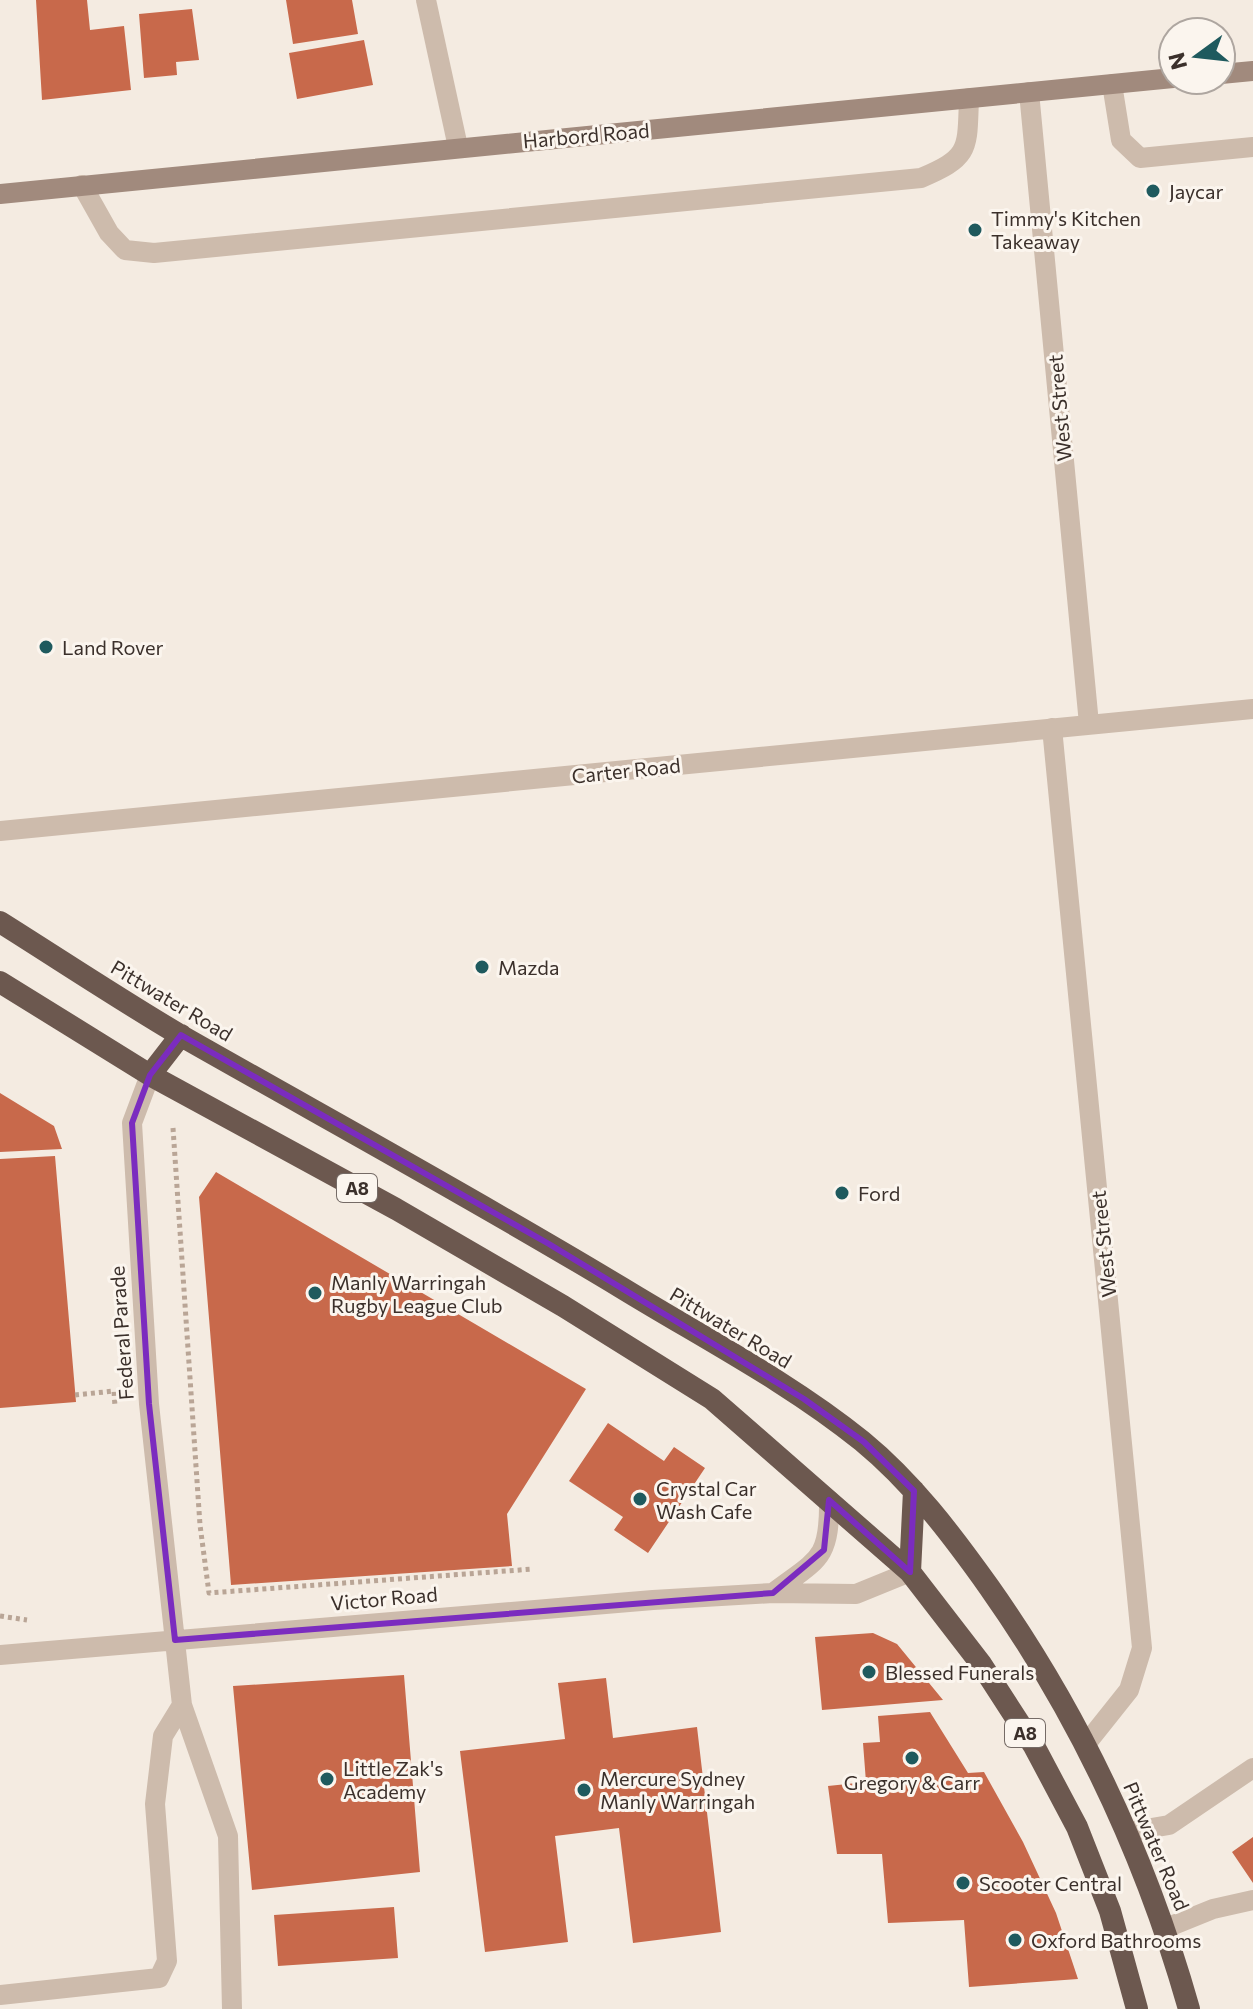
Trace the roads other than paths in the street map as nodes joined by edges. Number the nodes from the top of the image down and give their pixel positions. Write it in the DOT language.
graph roads {
  1 [pos="426,0"];
  2 [pos="1157,80"];
  3 [pos="1112,84"];
  4 [pos="1029,92"];
  5 [pos="969,98"];
  6 [pos="458,147"];
  7 [pos="1253,147"];
  8 [pos="82,185"];
  9 [pos="0,194"];
  10 [pos="1253,709"];
  11 [pos="1089,724"];
  12 [pos="1052,728"];
  13 [pos="0,831"];
  14 [pos="0,922"];
  15 [pos="0,982"];
  16 [pos="181,1035"];
  17 [pos="150,1075"];
  18 [pos="914,1491"];
  19 [pos="829,1500"];
  20 [pos="910,1572"];
  21 [pos="773,1593"];
  22 [pos="175,1640"];
  23 [pos="0,1655"];
  24 [pos="182,1705"];
  25 [pos="1086,1744"];
  26 [pos="1253,1768"];
  27 [pos="1128,1832"];
  28 [pos="1253,1900"];
  29 [pos="1166,1928"];
  30 [pos="0,1995"];
  31 [pos="232,2009"];
  32 [pos="1137,2009"];
  33 [pos="1189,2009"];
  1 -- 6 [label="street"];
  2 -- 3 [label="main road, Harbord Road"];
  3 -- 4 [label="main road, Harbord Road"];
  3 -- 7 [label="street"];
  4 -- 5 [label="main road, Harbord Road"];
  4 -- 11 [label="street, West Street"];
  5 -- 6 [label="main road, Harbord Road"];
  5 -- 8 [label="street"];
  6 -- 8 [label="main road, Harbord Road"];
  8 -- 9 [label="main road, Harbord Road"];
  10 -- 11 [label="street, Carter Road"];
  11 -- 12 [label="street, Carter Road"];
  12 -- 13 [label="street, Carter Road"];
  12 -- 25 [label="street, West Street"];
  14 -- 16 [label="highway, Pittwater Road / A8"];
  15 -- 17 [label="highway, A8"];
  16 -- 17 [label="highway, Federal Parade"];
  16 -- 18 [label="highway, Pittwater Road / A8"];
  17 -- 19 [label="highway, A8"];
  17 -- 22 [label="street, Federal Parade"];
  18 -- 20 [label="highway"];
  18 -- 25 [label="highway, Pittwater Road / A8"];
  19 -- 20 [label="highway, A8"];
  19 -- 21 [label="street"];
  20 -- 21 [label="street, Victor Road"];
  20 -- 32 [label="highway, A8"];
  21 -- 22 [label="street, Victor Road"];
  22 -- 23 [label="street, Victor Road"];
  22 -- 24 [label="street, Federal Parade"];
  24 -- 30 [label="street"];
  24 -- 31 [label="street, Federal Parade"];
  25 -- 27 [label="highway, Pittwater Road / A8"];
  26 -- 27 [label="street"];
  27 -- 29 [label="highway, Pittwater Road / A8"];
  28 -- 29 [label="street"];
  29 -- 33 [label="highway, Pittwater Road / A8"];
}
